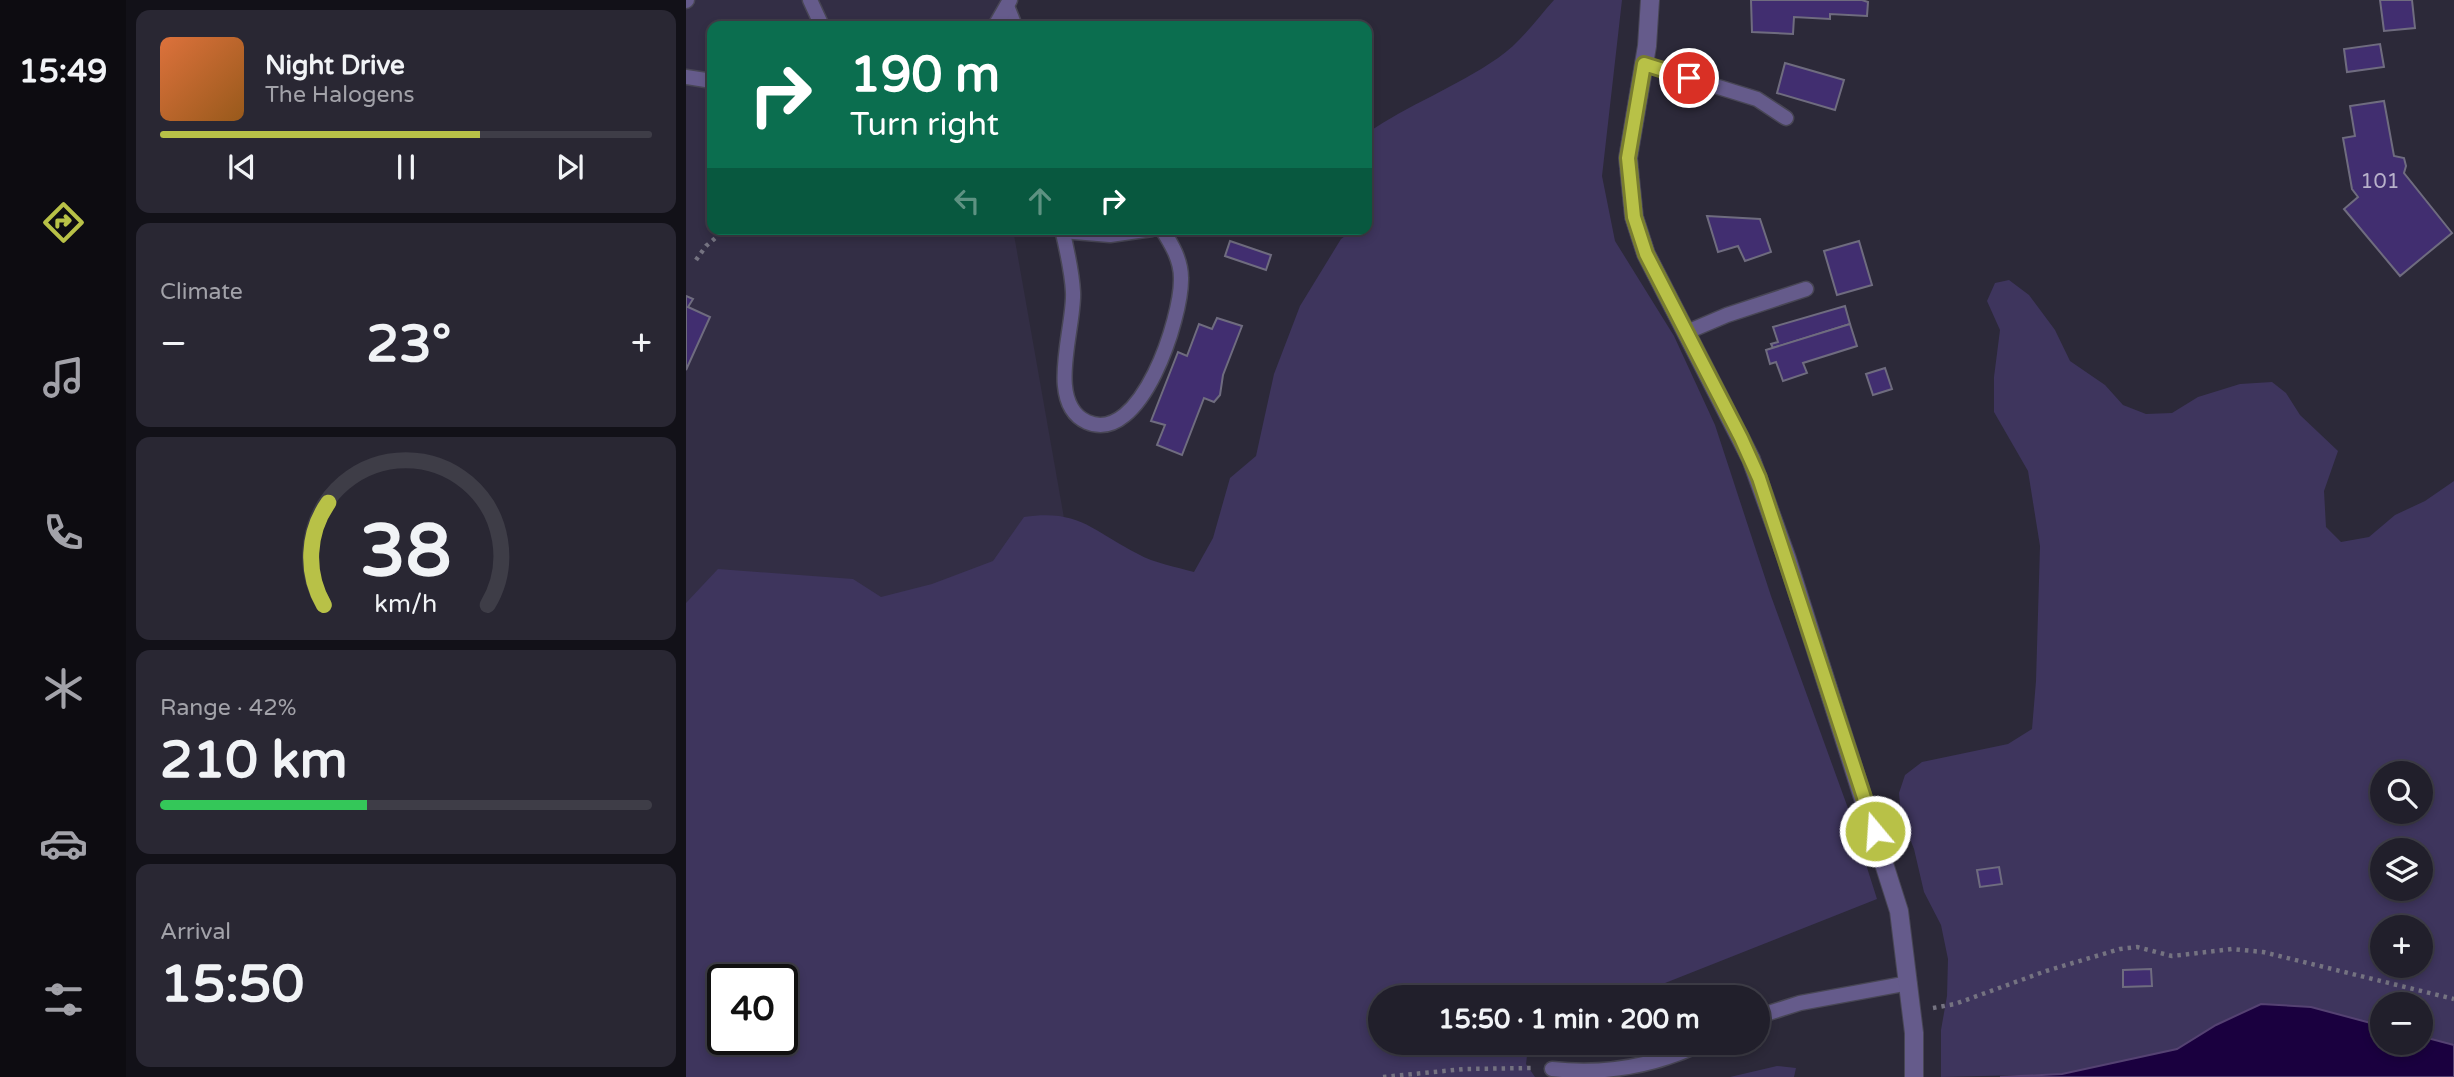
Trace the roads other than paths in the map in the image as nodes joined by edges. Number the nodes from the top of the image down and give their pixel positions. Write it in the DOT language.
graph roads {
  1 [pos="810,0"];
  2 [pos="1650,0"];
  3 [pos="1008,3"];
  4 [pos="820,21"];
  5 [pos="998,21"];
  6 [pos="1013,21"];
  7 [pos="1644,64"];
  8 [pos="686,77"];
  9 [pos="707,79"];
  10 [pos="1786,118"];
  11 [pos="1063,235"];
  12 [pos="1166,235"];
  13 [pos="1806,289"];
  14 [pos="1687,332"];
  15 [pos="1909,983"];
  16 [pos="1770,1013"];
  17 [pos="1677,1055"];
  18 [pos="1552,1069"];
  19 [pos="1914,1077"];
  1 -- 4 [label="lane"];
  2 -- 7 [label="street"];
  3 -- 5 [label="lane"];
  3 -- 6 [label="lane"];
  7 -- 10 [label="lane"];
  7 -- 14 [label="street"];
  8 -- 9 [label="lane"];
  11 -- 12 [label="lane"];
  13 -- 14 [label="lane"];
  14 -- 15 [label="street"];
  15 -- 16 [label="lane"];
  15 -- 19 [label="street"];
  17 -- 18 [label="lane"];
}
